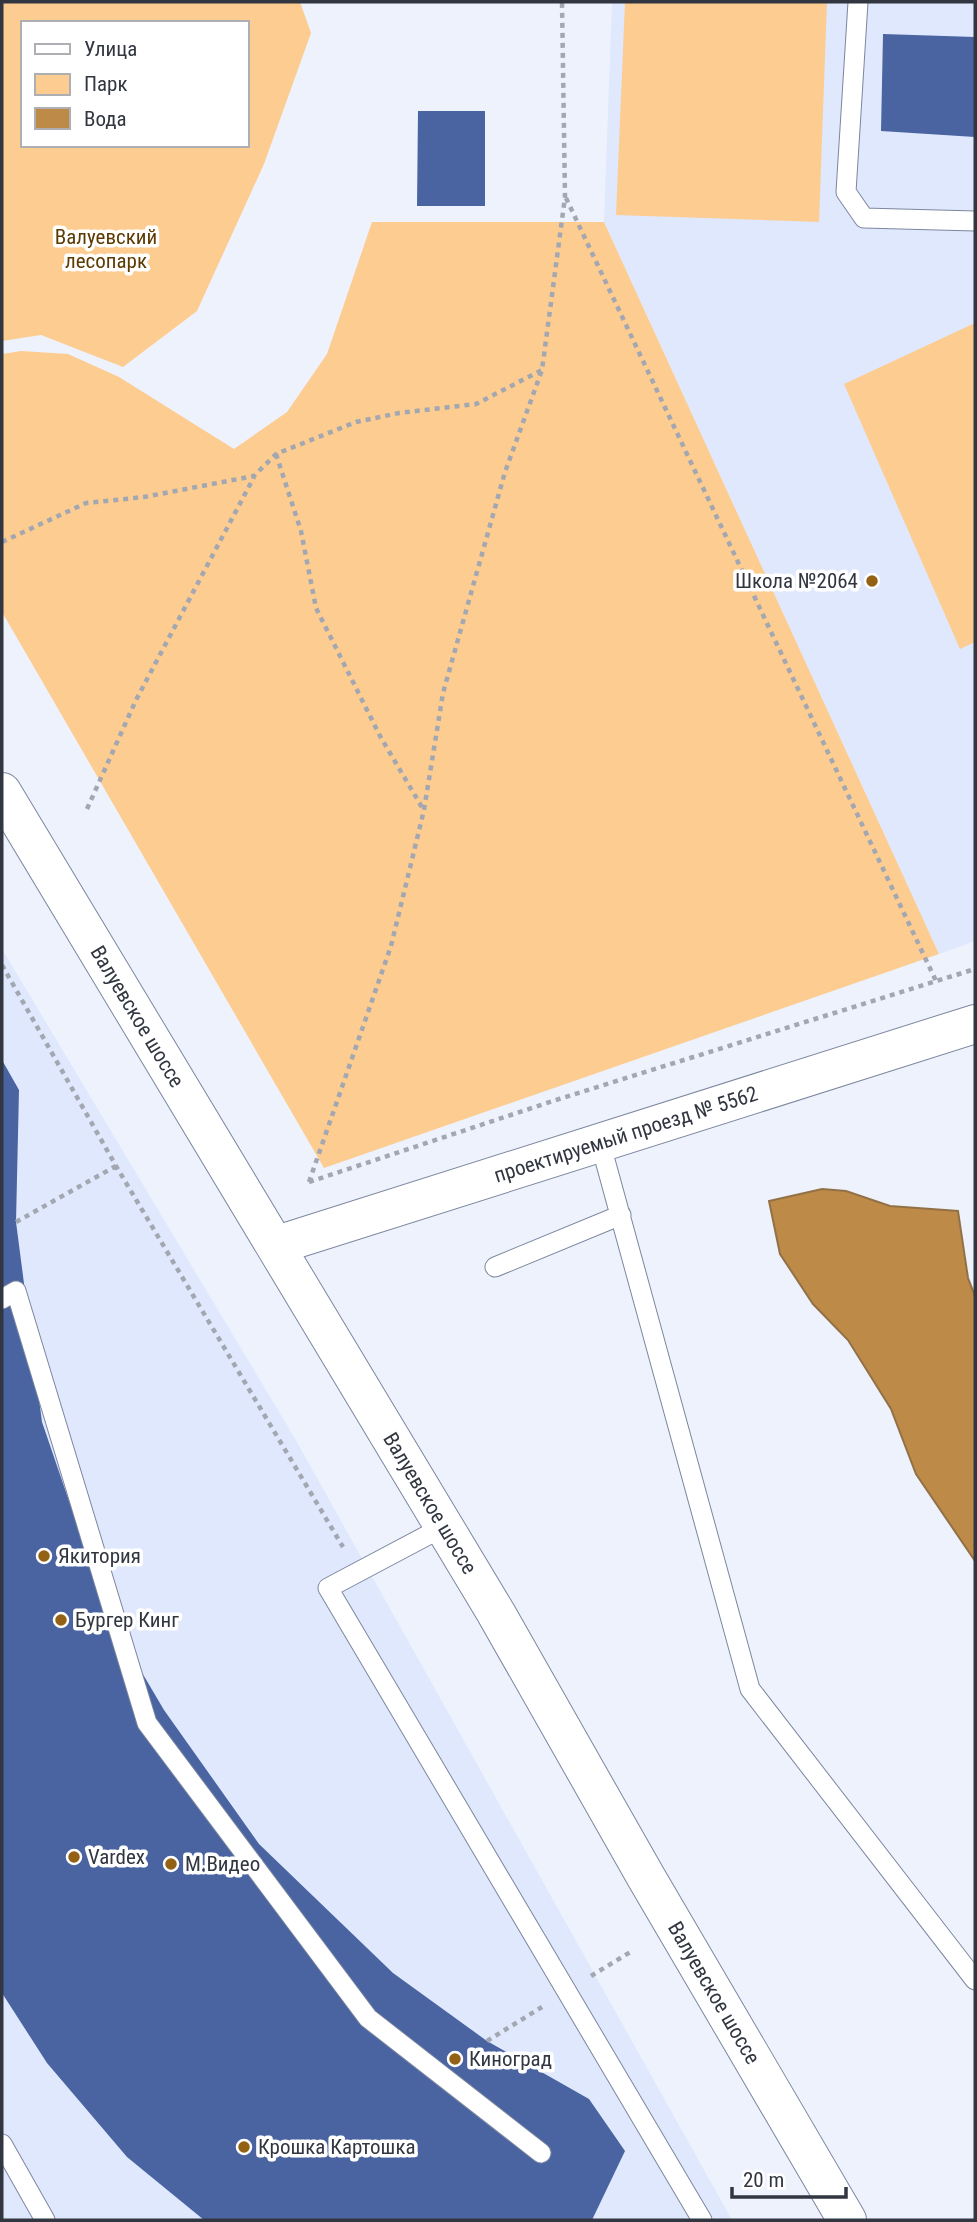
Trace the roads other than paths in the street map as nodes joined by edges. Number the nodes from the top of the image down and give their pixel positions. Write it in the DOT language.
graph roads {
  1 [pos="858,2"];
  2 [pos="975,221"];
  3 [pos="2,792"];
  4 [pos="975,1024"];
  5 [pos="600,1142"];
  6 [pos="621,1215"];
  7 [pos="277,1245"];
  8 [pos="495,1267"];
  9 [pos="2,1299"];
  10 [pos="443,1527"];
  11 [pos="975,1980"];
  12 [pos="2,2144"];
  13 [pos="541,2153"];
  14 [pos="45,2220"];
  15 [pos="702,2220"];
  16 [pos="847,2220"];
  1 -- 2 [label="lane"];
  3 -- 7 [label="main road, Валуевское шоссе"];
  4 -- 5 [label="main road, проектируемый проезд № 5562"];
  5 -- 6 [label="lane"];
  5 -- 7 [label="main road, проектируемый проезд № 5562"];
  6 -- 8 [label="lane"];
  6 -- 11 [label="lane"];
  7 -- 10 [label="main road, Валуевское шоссе"];
  9 -- 13 [label="lane"];
  10 -- 15 [label="lane"];
  10 -- 16 [label="main road, Валуевское шоссе"];
  12 -- 14 [label="lane"];
}
